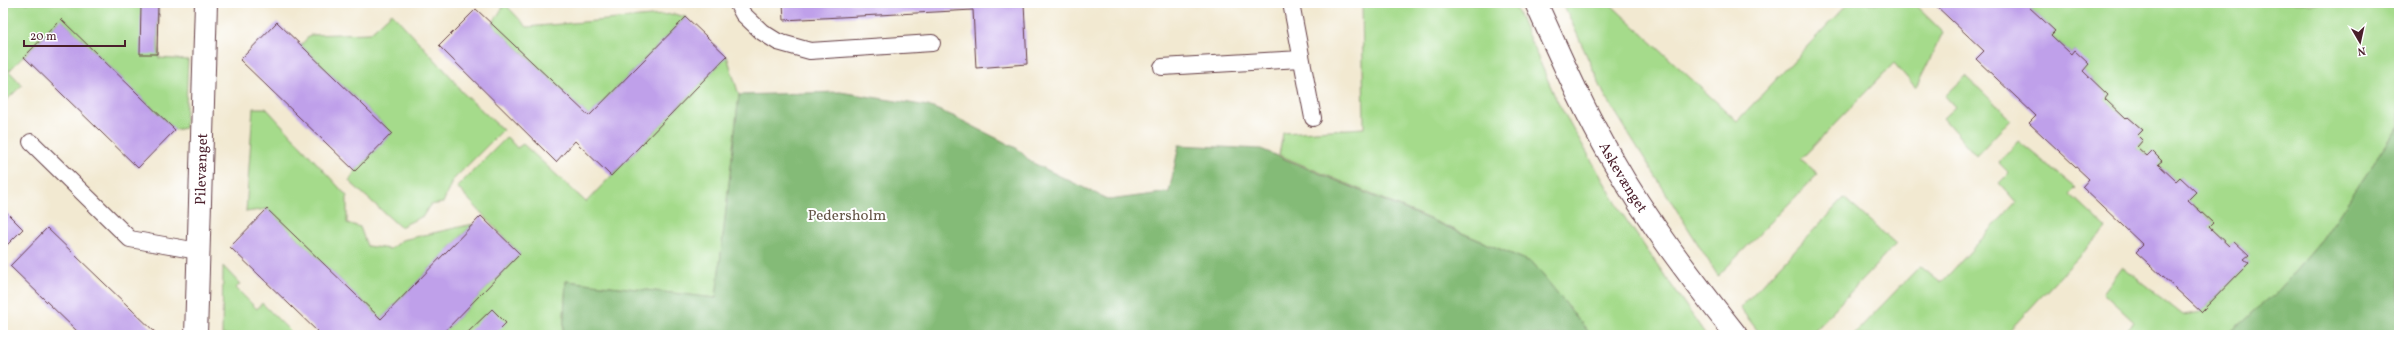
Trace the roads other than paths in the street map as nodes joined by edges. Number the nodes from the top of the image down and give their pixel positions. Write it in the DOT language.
graph roads {
  1 [pos="206,3"];
  2 [pos="737,3"];
  3 [pos="1291,3"];
  4 [pos="1536,3"];
  5 [pos="932,43"];
  6 [pos="1301,59"];
  7 [pos="1162,67"];
  8 [pos="1313,118"];
  9 [pos="31,142"];
  10 [pos="198,251"];
  11 [pos="196,335"];
  12 [pos="1736,335"];
  1 -- 10 [label="street, Pilevænget"];
  2 -- 5 [label="lane"];
  3 -- 6 [label="lane"];
  4 -- 12 [label="street, Askevænget"];
  6 -- 7 [label="lane"];
  6 -- 8 [label="lane"];
  9 -- 10 [label="lane"];
  10 -- 11 [label="street, Pilevænget"];
}
